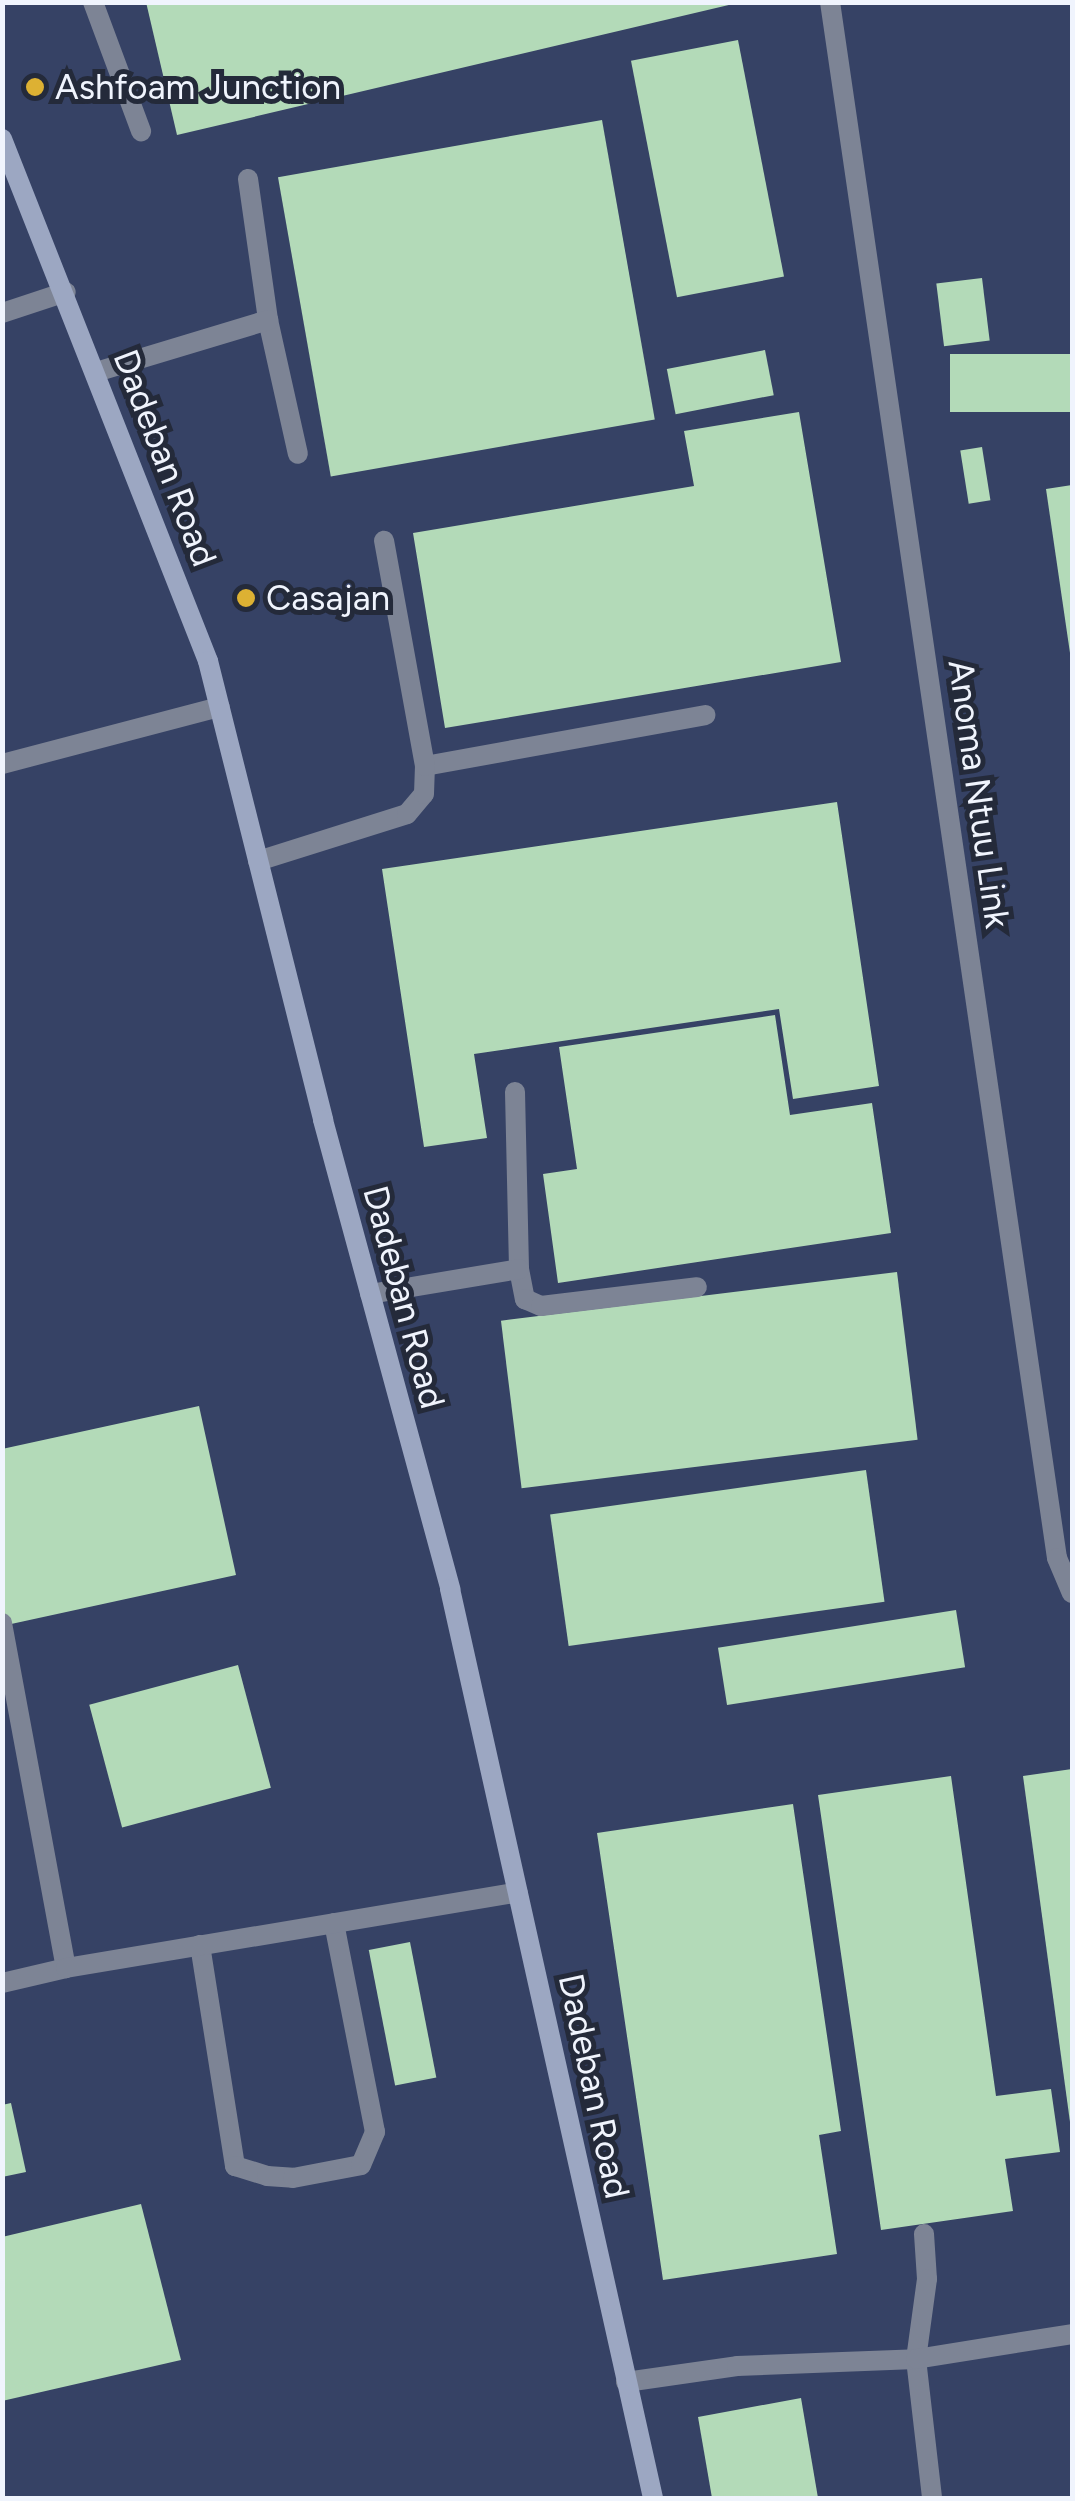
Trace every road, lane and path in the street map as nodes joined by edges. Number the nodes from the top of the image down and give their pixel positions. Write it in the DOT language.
graph roads {
  1 [pos="92,2"];
  2 [pos="830,2"];
  3 [pos="141,131"];
  4 [pos="2,140"];
  5 [pos="248,180"];
  6 [pos="66,292"];
  7 [pos="2,313"];
  8 [pos="268,320"];
  9 [pos="96,372"];
  10 [pos="298,454"];
  11 [pos="384,541"];
  12 [pos="220,706"];
  13 [pos="705,715"];
  14 [pos="2,764"];
  15 [pos="425,766"];
  16 [pos="258,861"];
  17 [pos="515,1092"];
  18 [pos="518,1269"];
  19 [pos="698,1287"];
  20 [pos="370,1294"];
  21 [pos="1072,1593"];
  22 [pos="2,1623"];
  23 [pos="518,1892"];
  24 [pos="334,1923"];
  25 [pos="200,1945"];
  26 [pos="66,1968"];
  27 [pos="2,1984"];
  28 [pos="924,2234"];
  29 [pos="1072,2334"];
  30 [pos="916,2359"];
  31 [pos="626,2382"];
  32 [pos="653,2498"];
  33 [pos="932,2498"];
  1 -- 3 [label="lane"];
  2 -- 21 [label="lane, Anoma Ntuu Link"];
  4 -- 6 [label="street, Dadeban Road"];
  5 -- 8 [label="lane"];
  6 -- 7 [label="lane"];
  6 -- 9 [label="street, Dadeban Road"];
  8 -- 9 [label="lane"];
  8 -- 10 [label="lane"];
  9 -- 12 [label="street, Dadeban Road"];
  11 -- 15 [label="lane"];
  12 -- 14 [label="lane"];
  12 -- 16 [label="street, Dadeban Road"];
  13 -- 15 [label="lane"];
  15 -- 16 [label="lane"];
  16 -- 20 [label="street, Dadeban Road"];
  17 -- 18 [label="lane"];
  18 -- 19 [label="lane"];
  18 -- 20 [label="lane"];
  20 -- 23 [label="street, Dadeban Road"];
  22 -- 26 [label="lane"];
  23 -- 24 [label="lane"];
  23 -- 31 [label="street, Dadeban Road"];
  24 -- 25 [label="lane"];
  24 -- 25 [label="lane"];
  25 -- 26 [label="lane"];
  26 -- 27 [label="lane"];
  28 -- 30 [label="lane"];
  29 -- 30 [label="lane"];
  30 -- 31 [label="lane"];
  30 -- 33 [label="lane"];
  31 -- 32 [label="street, Dadeban Road"];
}
